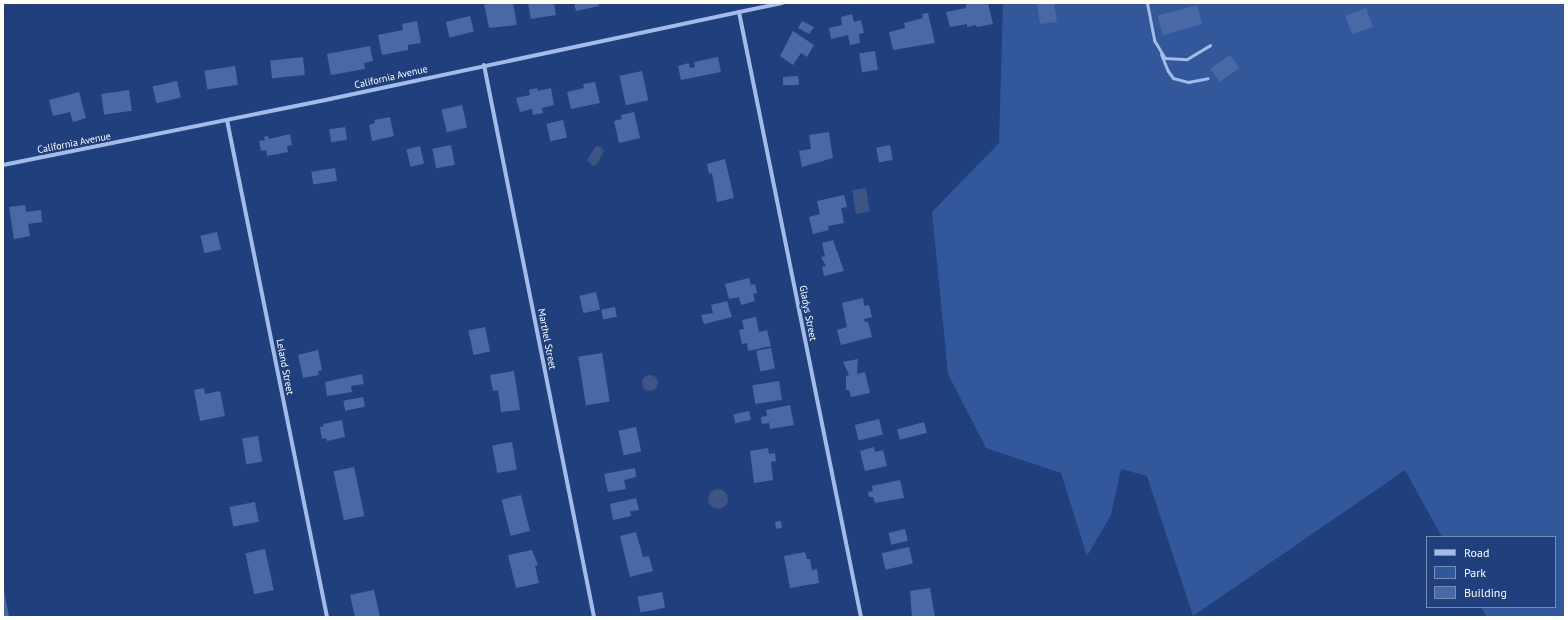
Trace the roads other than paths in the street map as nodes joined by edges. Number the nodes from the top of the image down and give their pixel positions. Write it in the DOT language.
graph roads {
  1 [pos="782,3"];
  2 [pos="1147,3"];
  3 [pos="739,12"];
  4 [pos="1210,44"];
  5 [pos="1160,52"];
  6 [pos="484,65"];
  7 [pos="1208,78"];
  8 [pos="227,120"];
  9 [pos="3,165"];
  10 [pos="327,617"];
  11 [pos="594,617"];
  12 [pos="861,617"];
  1 -- 3 [label="street, California Avenue"];
  2 -- 5 [label="lane"];
  3 -- 6 [label="street, California Avenue"];
  3 -- 12 [label="street, Gladys Street"];
  4 -- 5 [label="lane"];
  5 -- 7 [label="lane"];
  6 -- 8 [label="street, California Avenue"];
  6 -- 11 [label="street, Marthel Street"];
  8 -- 9 [label="street, California Avenue"];
  8 -- 10 [label="street, Leland Street"];
}
